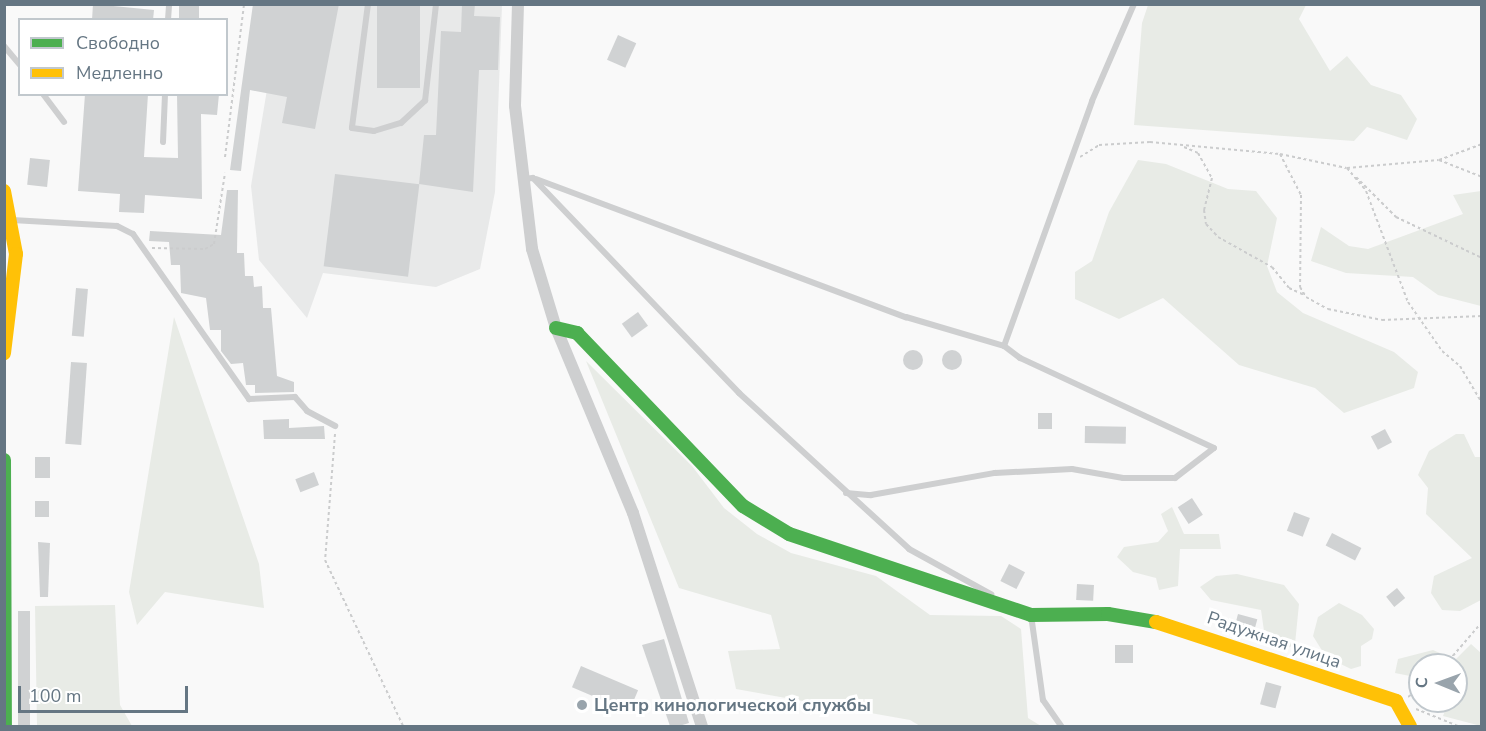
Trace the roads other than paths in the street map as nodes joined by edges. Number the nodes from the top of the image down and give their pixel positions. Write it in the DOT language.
graph roads {
  1 [pos="368,4"];
  2 [pos="436,4"];
  3 [pos="518,4"];
  4 [pos="1134,4"];
  5 [pos="4,46"];
  6 [pos="18,63"];
  7 [pos="44,96"];
  8 [pos="165,96"];
  9 [pos="64,122"];
  10 [pos="163,142"];
  11 [pos="527,179"];
  12 [pos="4,191"];
  13 [pos="12,220"];
  14 [pos="556,328"];
  15 [pos="1004,346"];
  16 [pos="4,353"];
  17 [pos="335,426"];
  18 [pos="4,460"];
  19 [pos="846,493"];
  20 [pos="1031,615"];
  21 [pos="5,726"];
  22 [pos="702,726"];
  23 [pos="1061,726"];
  24 [pos="1410,726"];
  1 -- 2 [label="lane"];
  3 -- 11 [label="street"];
  4 -- 15 [label="lane"];
  5 -- 6 [label="lane"];
  7 -- 9 [label="lane"];
  8 -- 10 [label="lane"];
  11 -- 14 [label="street"];
  11 -- 15 [label="lane"];
  11 -- 19 [label="lane"];
  12 -- 13 [label="street"];
  13 -- 16 [label="street"];
  13 -- 17 [label="lane"];
  14 -- 20 [label="street, Радужная улица"];
  14 -- 22 [label="street"];
  15 -- 19 [label="lane"];
  18 -- 21 [label="street"];
  19 -- 20 [label="lane"];
  20 -- 23 [label="lane"];
  20 -- 24 [label="street, Радужная улица"];
}
